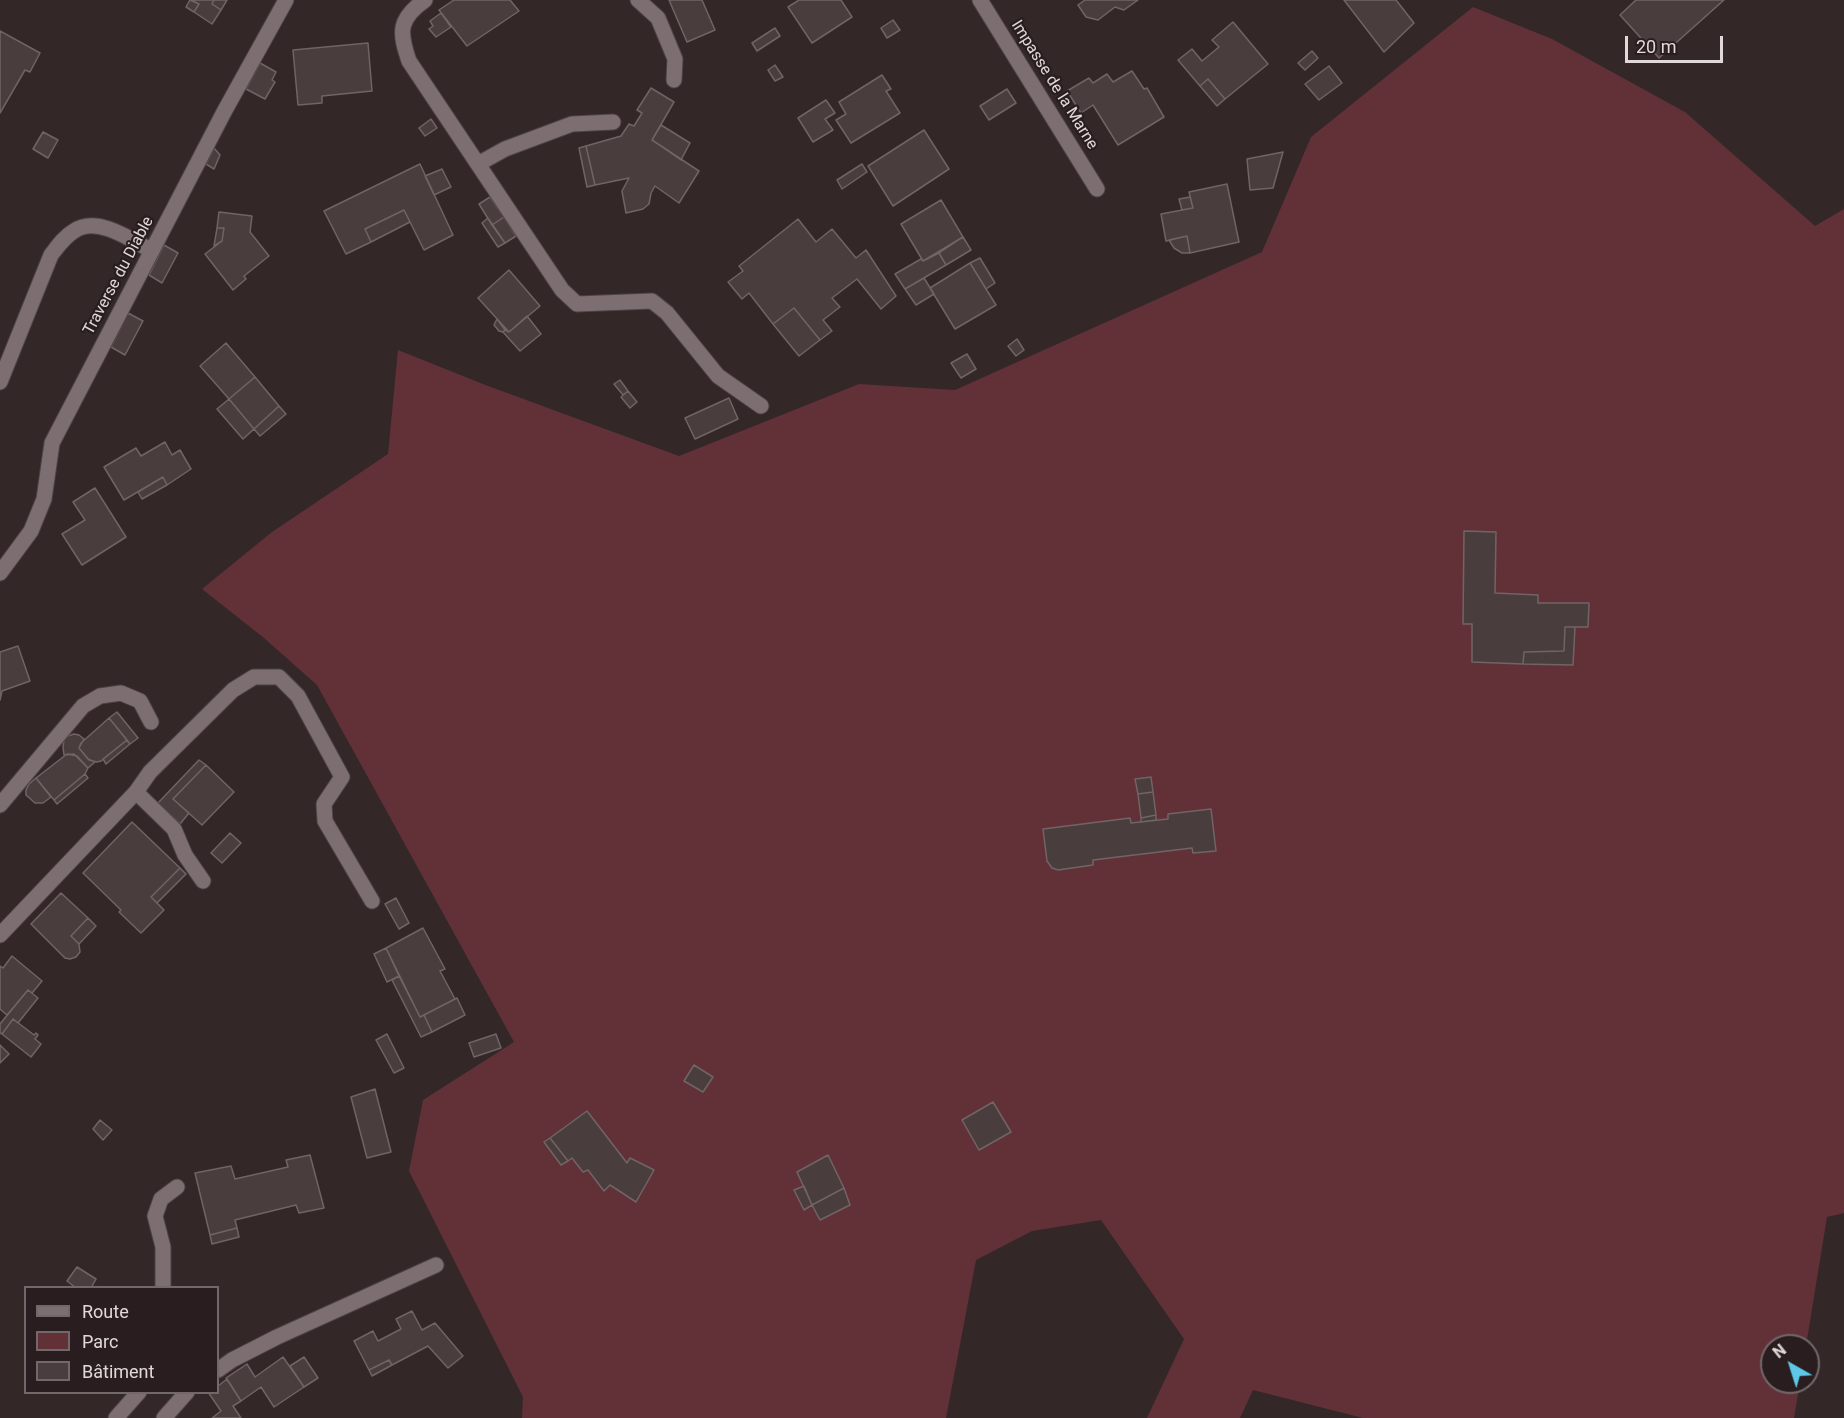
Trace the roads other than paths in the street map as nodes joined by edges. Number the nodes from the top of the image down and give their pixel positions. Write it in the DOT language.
graph roads {
  1 [pos="286,0"];
  2 [pos="425,0"];
  3 [pos="638,0"];
  4 [pos="980,0"];
  5 [pos="674,80"];
  6 [pos="613,122"];
  7 [pos="478,164"];
  8 [pos="1097,189"];
  9 [pos="153,251"];
  10 [pos="0,382"];
  11 [pos="761,406"];
  12 [pos="0,573"];
  13 [pos="151,722"];
  14 [pos="136,792"];
  15 [pos="0,805"];
  16 [pos="203,881"];
  17 [pos="372,901"];
  18 [pos="0,935"];
  19 [pos="177,1187"];
  20 [pos="436,1265"];
  21 [pos="163,1286"];
  22 [pos="219,1369"];
  23 [pos="137,1394"];
  24 [pos="185,1394"];
  25 [pos="116,1418"];
  26 [pos="164,1418"];
  1 -- 9 [label="street, Traverse du Diable"];
  2 -- 7 [label="street"];
  3 -- 5 [label="street"];
  4 -- 8 [label="street, Impasse de la Marne"];
  6 -- 7 [label="street"];
  7 -- 11 [label="street"];
  9 -- 10 [label="street"];
  9 -- 12 [label="street, Traverse du Diable"];
  13 -- 15 [label="street"];
  14 -- 16 [label="street"];
  14 -- 17 [label="street"];
  14 -- 18 [label="street"];
  19 -- 21 [label="street"];
  20 -- 22 [label="street"];
  23 -- 25 [label="street"];
  24 -- 26 [label="street"];
}
